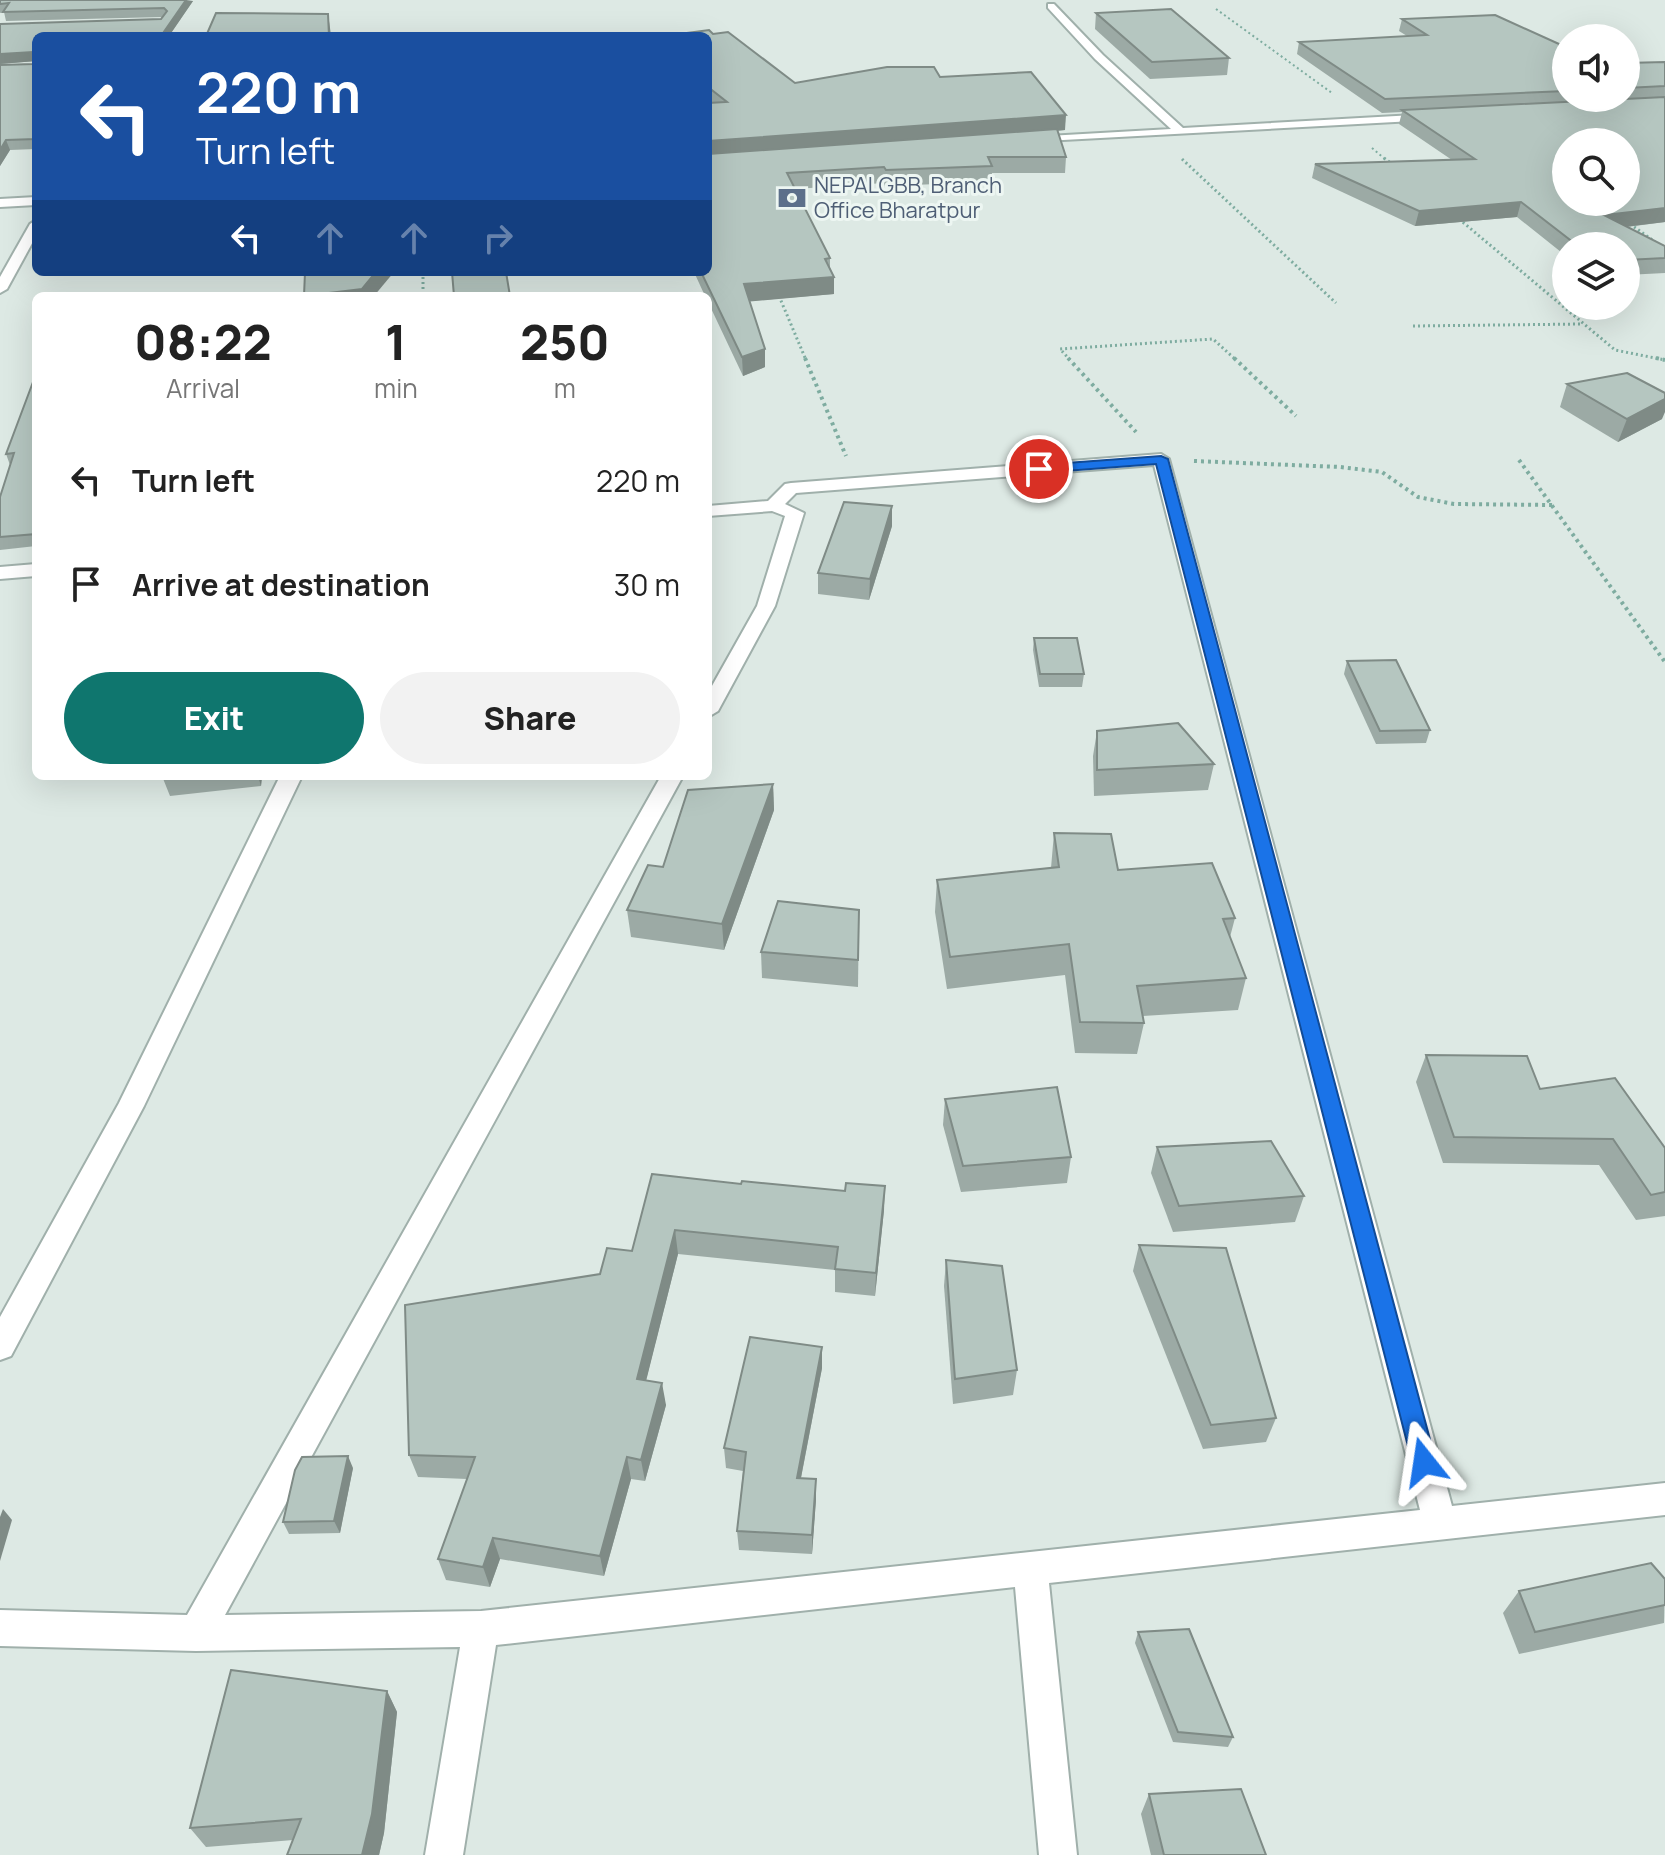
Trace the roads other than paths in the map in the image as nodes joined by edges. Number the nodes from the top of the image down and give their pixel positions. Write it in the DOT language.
graph roads {
  1 [pos="1051,6"];
  2 [pos="1446,116"];
  3 [pos="1179,130"];
  4 [pos="1009,141"];
  5 [pos="32,201"];
  6 [pos="0,203"];
  7 [pos="32,231"];
  8 [pos="0,289"];
  9 [pos="773,506"];
  10 [pos="712,511"];
  11 [pos="32,570"];
  12 [pos="0,573"];
  13 [pos="712,704"];
  14 [pos="289,780"];
  15 [pos="670,780"];
  16 [pos="0,1346"];
  17 [pos="1665,1499"];
  18 [pos="1440,1523"];
  19 [pos="1030,1567"];
  20 [pos="0,1628"];
  21 [pos="481,1629"];
  22 [pos="196,1633"];
  23 [pos="444,1855"];
  24 [pos="1058,1855"];
  1 -- 3 [label="street"];
  2 -- 3 [label="street"];
  3 -- 4 [label="street"];
  5 -- 6 [label="street"];
  7 -- 8 [label="street"];
  9 -- 10 [label="street"];
  9 -- 13 [label="street"];
  9 -- 18 [label="street"];
  11 -- 12 [label="street"];
  14 -- 16 [label="street"];
  15 -- 22 [label="street"];
  17 -- 18 [label="street"];
  18 -- 19 [label="street"];
  19 -- 21 [label="street"];
  19 -- 24 [label="street"];
  20 -- 22 [label="street"];
  21 -- 22 [label="street"];
  21 -- 23 [label="street"];
}
